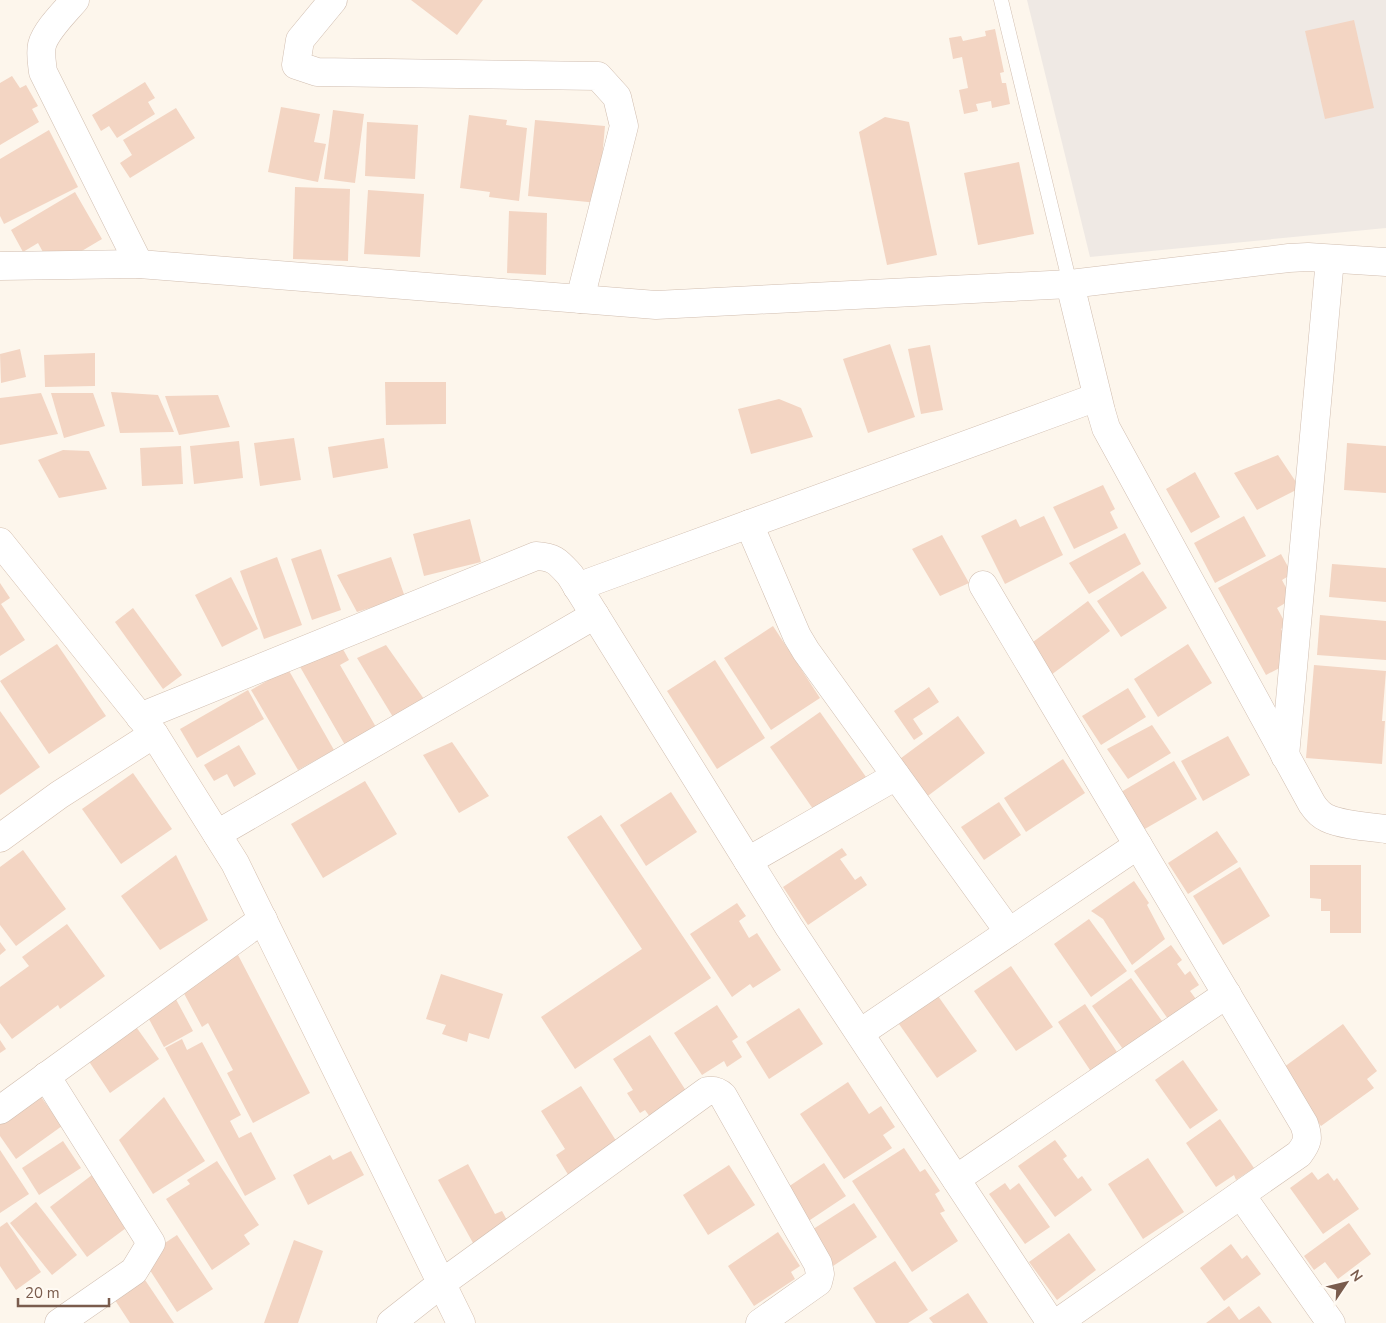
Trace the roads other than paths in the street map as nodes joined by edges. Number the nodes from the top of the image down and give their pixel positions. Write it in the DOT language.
graph roads {
  1 [pos="74,0"];
  2 [pos="333,0"];
  3 [pos="1002,0"];
  4 [pos="1330,258"];
  5 [pos="1386,262"];
  6 [pos="139,264"];
  7 [pos="0,266"];
  8 [pos="1070,284"];
  9 [pos="580,299"];
  10 [pos="1097,397"];
  11 [pos="749,524"];
  12 [pos="0,542"];
  13 [pos="983,585"];
  14 [pos="577,587"];
  15 [pos="595,614"];
  16 [pos="147,725"];
  17 [pos="1285,756"];
  18 [pos="896,776"];
  19 [pos="1386,829"];
  20 [pos="217,834"];
  21 [pos="0,838"];
  22 [pos="1138,845"];
  23 [pos="748,861"];
  24 [pos="263,919"];
  25 [pos="1009,932"];
  26 [pos="1227,994"];
  27 [pos="860,1033"];
  28 [pos="46,1076"];
  29 [pos="0,1110"];
  30 [pos="956,1178"];
  31 [pos="1241,1195"];
  32 [pos="442,1283"];
  33 [pos="59,1323"];
  34 [pos="391,1323"];
  35 [pos="461,1323"];
  36 [pos="760,1323"];
  37 [pos="1051,1323"];
  38 [pos="1057,1323"];
  39 [pos="1331,1323"];
  1 -- 6 [label="street"];
  2 -- 9 [label="street"];
  3 -- 8 [label="lane"];
  4 -- 5 [label="street"];
  4 -- 8 [label="street"];
  4 -- 17 [label="street"];
  6 -- 7 [label="street"];
  6 -- 9 [label="street"];
  8 -- 9 [label="street"];
  8 -- 10 [label="street"];
  10 -- 11 [label="street"];
  10 -- 17 [label="street"];
  11 -- 14 [label="street"];
  11 -- 18 [label="street"];
  12 -- 16 [label="street"];
  13 -- 22 [label="street"];
  14 -- 15 [label="street"];
  14 -- 16 [label="street"];
  15 -- 20 [label="street"];
  15 -- 23 [label="street"];
  16 -- 20 [label="street"];
  16 -- 21 [label="street"];
  17 -- 19 [label="street"];
  18 -- 23 [label="street"];
  18 -- 25 [label="street"];
  20 -- 24 [label="street"];
  22 -- 25 [label="street"];
  22 -- 26 [label="street"];
  23 -- 27 [label="street"];
  24 -- 28 [label="street"];
  24 -- 32 [label="street"];
  25 -- 27 [label="street"];
  26 -- 30 [label="street"];
  26 -- 31 [label="street"];
  27 -- 30 [label="street"];
  28 -- 29 [label="street"];
  28 -- 33 [label="street"];
  30 -- 37 [label="street"];
  31 -- 38 [label="street"];
  31 -- 39 [label="street"];
  32 -- 34 [label="street"];
  32 -- 35 [label="street"];
  32 -- 36 [label="street"];
}
